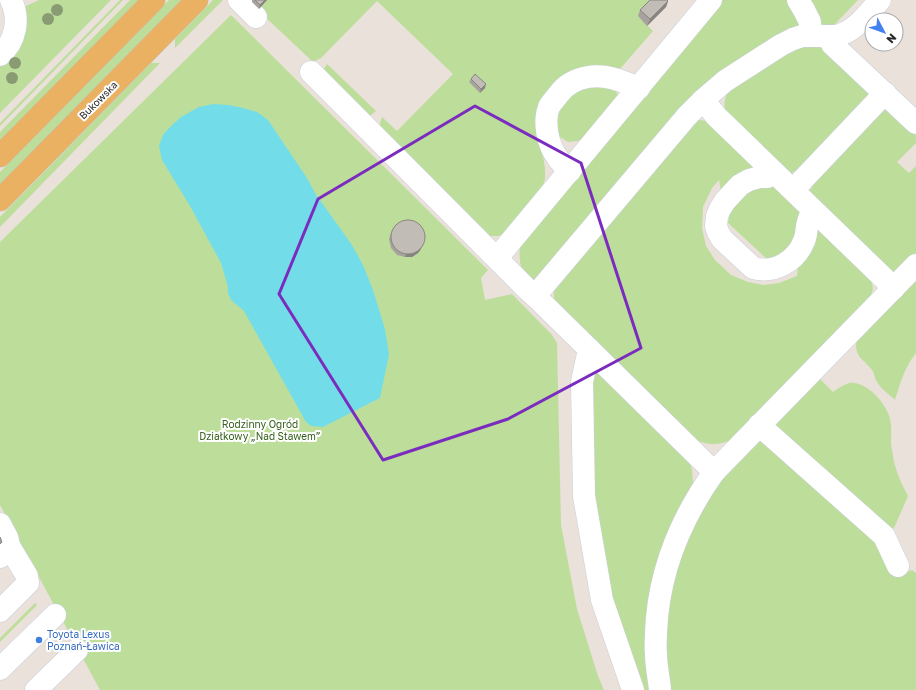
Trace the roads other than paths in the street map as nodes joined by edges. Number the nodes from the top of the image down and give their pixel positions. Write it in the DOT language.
graph roads {
  1 [pos="11,0"];
  2 [pos="154,0"];
  3 [pos="197,0"];
  4 [pos="239,0"];
  5 [pos="711,0"];
  6 [pos="798,0"];
  7 [pos="880,0"];
  8 [pos="256,17"];
  9 [pos="820,36"];
  10 [pos="0,55"];
  11 [pos="311,72"];
  12 [pos="639,88"];
  13 [pos="885,93"];
  14 [pos="703,100"];
  15 [pos="916,123"];
  16 [pos="0,156"];
  17 [pos="570,171"];
  18 [pos="773,172"];
  19 [pos="793,190"];
  20 [pos="0,200"];
  21 [pos="813,210"];
  22 [pos="497,258"];
  23 [pos="916,264"];
  24 [pos="894,288"];
  25 [pos="535,296"];
  26 [pos="589,349"];
  27 [pos="759,425"];
  28 [pos="714,472"];
  29 [pos="0,524"];
  30 [pos="4,552"];
  31 [pos="898,566"];
  32 [pos="0,611"];
  33 [pos="54,615"];
  34 [pos="76,650"];
  35 [pos="0,669"];
  36 [pos="36,690"];
  37 [pos="633,690"];
  38 [pos="660,690"];
  1 -- 10 [label="street"];
  2 -- 16 [label="main road"];
  3 -- 20 [label="main road, Bukowska"];
  4 -- 8 [label="street"];
  5 -- 12 [label="street"];
  6 -- 9 [label="street"];
  7 -- 9 [label="street"];
  9 -- 13 [label="street"];
  9 -- 14 [label="street"];
  11 -- 22 [label="street"];
  12 -- 17 [label="street"];
  12 -- 17 [label="street"];
  13 -- 15 [label="street"];
  13 -- 19 [label="street"];
  14 -- 18 [label="street"];
  14 -- 25 [label="street"];
  17 -- 22 [label="street"];
  18 -- 19 [label="street"];
  18 -- 21 [label="street"];
  19 -- 21 [label="street"];
  21 -- 24 [label="street"];
  22 -- 25 [label="street"];
  23 -- 24 [label="street"];
  24 -- 27 [label="street"];
  25 -- 26 [label="street"];
  26 -- 28 [label="street"];
  26 -- 37 [label="street"];
  27 -- 28 [label="street"];
  27 -- 31 [label="street"];
  28 -- 38 [label="street"];
  29 -- 30 [label="street"];
  30 -- 32 [label="street"];
  33 -- 35 [label="street"];
  34 -- 36 [label="street"];
}
